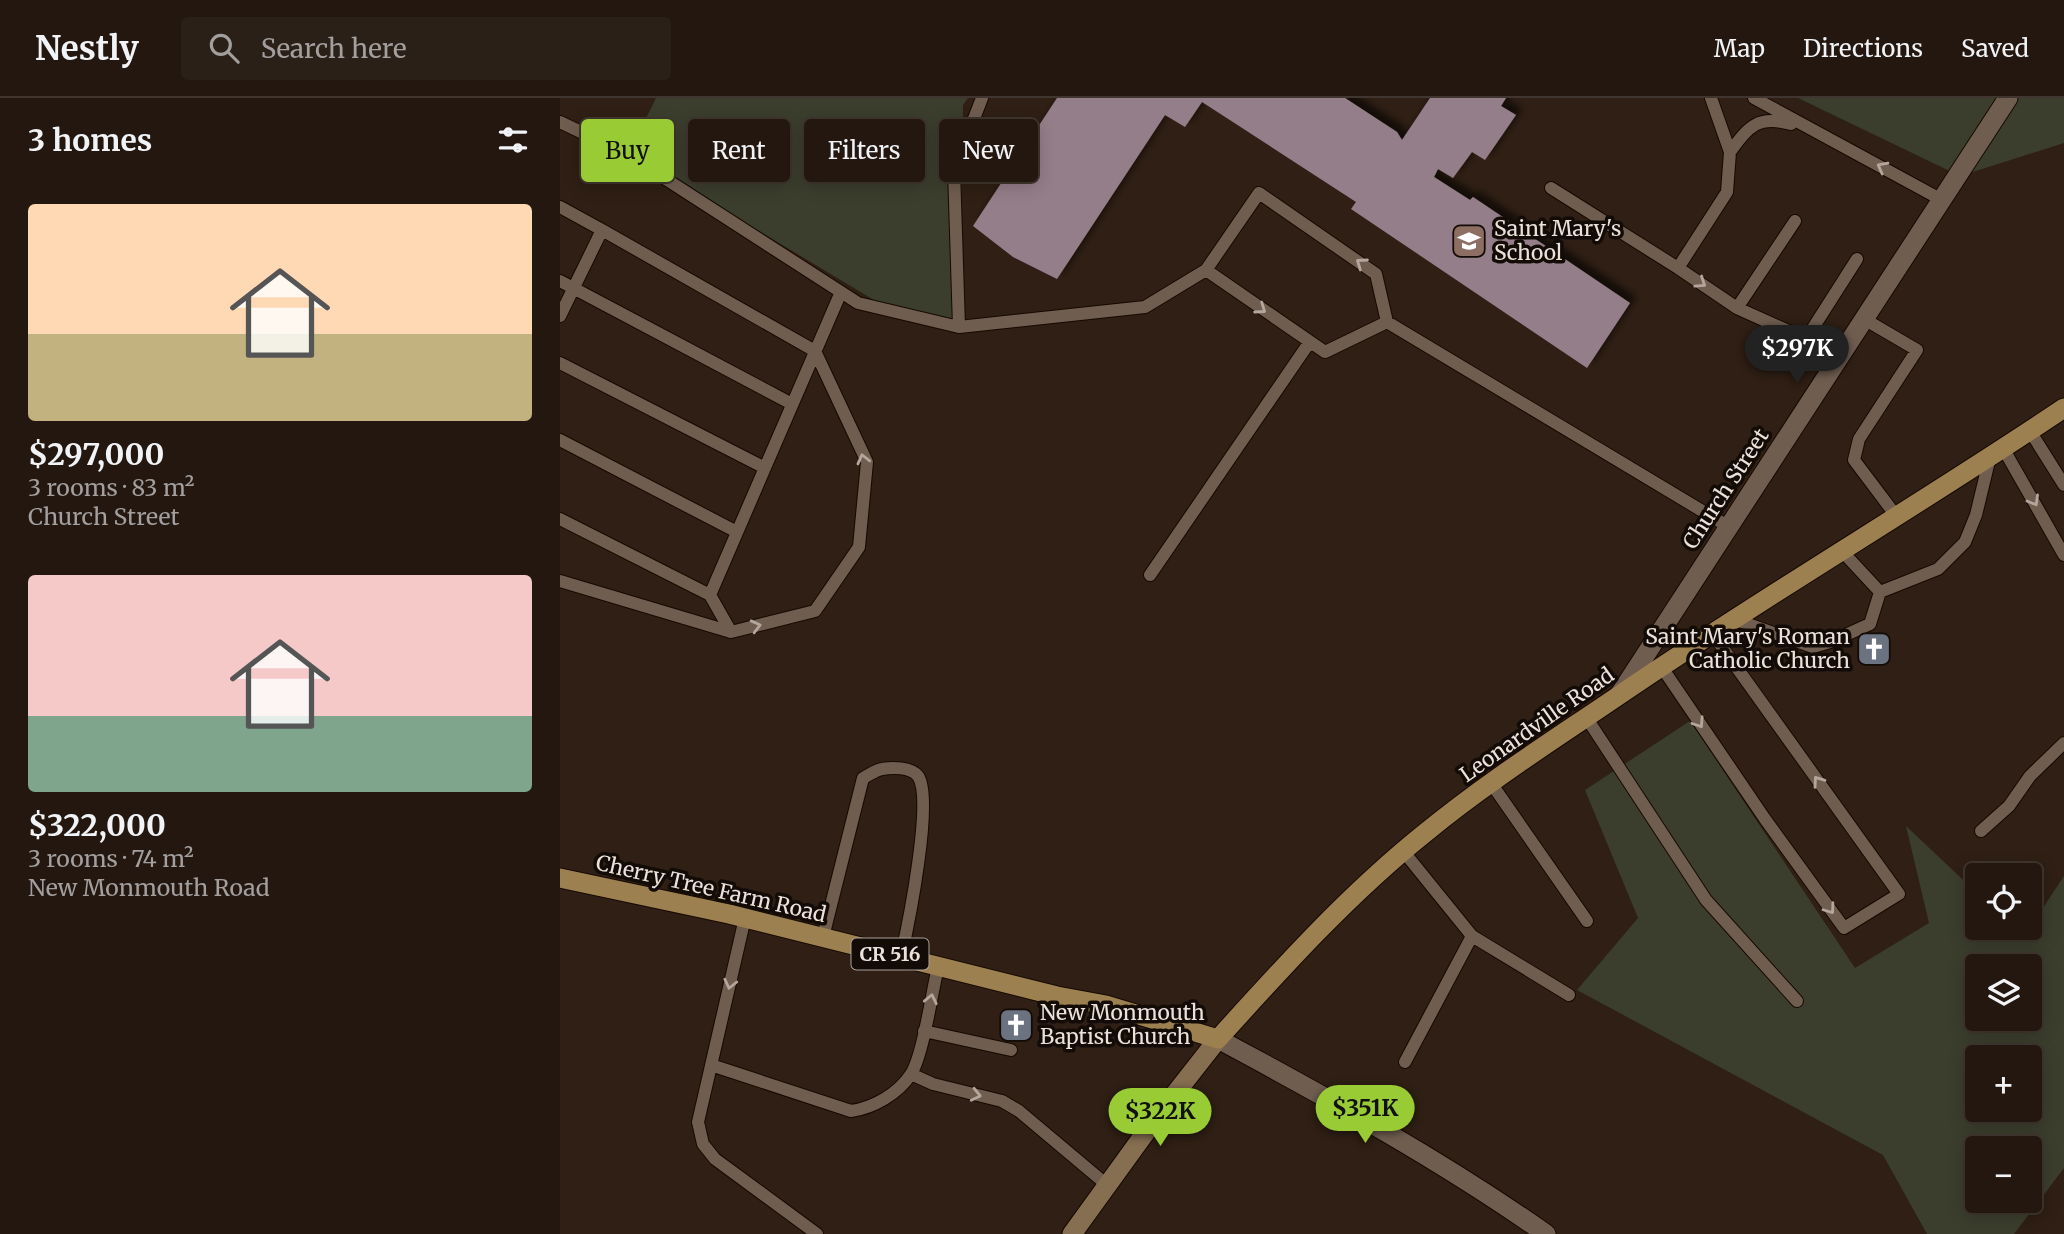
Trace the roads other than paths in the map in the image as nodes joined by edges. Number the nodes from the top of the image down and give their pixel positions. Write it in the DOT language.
graph roads {
  1 [pos="982,98"];
  2 [pos="1711,98"];
  3 [pos="1754,98"];
  4 [pos="2008,98"];
  5 [pos="560,122"];
  6 [pos="1808,128"];
  7 [pos="1730,152"];
  8 [pos="1551,188"];
  9 [pos="1942,200"];
  10 [pos="560,208"];
  11 [pos="1795,221"];
  12 [pos="602,230"];
  13 [pos="1857,259"];
  14 [pos="1678,268"];
  15 [pos="1206,270"];
  16 [pos="560,281"];
  17 [pos="572,289"];
  18 [pos="841,292"];
  19 [pos="1737,308"];
  20 [pos="560,316"];
  21 [pos="1864,319"];
  22 [pos="1387,322"];
  23 [pos="959,327"];
  24 [pos="1806,339"];
  25 [pos="1309,343"];
  26 [pos="815,351"];
  27 [pos="1837,360"];
  28 [pos="560,363"];
  29 [pos="792,404"];
  30 [pos="2064,408"];
  31 [pos="2030,431"];
  32 [pos="560,440"];
  33 [pos="1997,452"];
  34 [pos="765,468"];
  35 [pos="2064,485"];
  36 [pos="1897,517"];
  37 [pos="560,519"];
  38 [pos="1729,527"];
  39 [pos="737,532"];
  40 [pos="1841,550"];
  41 [pos="2064,555"];
  42 [pos="1150,575"];
  43 [pos="560,581"];
  44 [pos="1880,592"];
  45 [pos="710,595"];
  46 [pos="1734,619"];
  47 [pos="731,632"];
  48 [pos="1712,633"];
  49 [pos="1661,666"];
  50 [pos="1620,694"];
  51 [pos="1586,717"];
  52 [pos="2064,743"];
  53 [pos="1491,783"];
  54 [pos="1981,831"];
  55 [pos="1404,852"];
  56 [pos="560,878"];
  57 [pos="745,918"];
  58 [pos="1587,921"];
  59 [pos="1472,936"];
  60 [pos="823,937"];
  61 [pos="901,957"];
  62 [pos="938,967"];
  63 [pos="1569,995"];
  64 [pos="1797,1001"];
  65 [pos="924,1031"];
  66 [pos="1218,1040"];
  67 [pos="1011,1050"];
  68 [pos="1405,1062"];
  69 [pos="711,1065"];
  70 [pos="911,1074"];
  71 [pos="1107,1185"];
  72 [pos="817,1234"];
  73 [pos="1072,1234"];
  74 [pos="1546,1234"];
  1 -- 23 [label="lane"];
  2 -- 7 [label="lane"];
  3 -- 6 [label="lane"];
  4 -- 9 [label="street, Church Street"];
  5 -- 18 [label="lane"];
  6 -- 7 [label="lane"];
  9 -- 6 [label="lane, one-way"];
  7 -- 14 [label="lane"];
  8 -- 14 [label="lane"];
  9 -- 21 [label="street, Church Street"];
  10 -- 12 [label="lane"];
  11 -- 19 [label="lane"];
  12 -- 17 [label="lane"];
  12 -- 26 [label="lane"];
  13 -- 24 [label="lane"];
  14 -- 19 [label="lane, one-way"];
  22 -- 15 [label="lane, one-way"];
  15 -- 23 [label="lane"];
  15 -- 25 [label="lane, one-way"];
  16 -- 17 [label="lane"];
  17 -- 20 [label="lane"];
  17 -- 29 [label="lane"];
  18 -- 23 [label="lane"];
  18 -- 26 [label="lane"];
  19 -- 24 [label="lane"];
  21 -- 27 [label="street, Church Street"];
  21 -- 36 [label="lane"];
  22 -- 25 [label="lane"];
  22 -- 38 [label="lane"];
  24 -- 27 [label="lane"];
  25 -- 42 [label="lane"];
  26 -- 29 [label="lane"];
  47 -- 26 [label="lane, one-way"];
  27 -- 38 [label="street, Church Street"];
  28 -- 34 [label="lane"];
  29 -- 34 [label="lane"];
  30 -- 31 [label="main road, Leonardville Road"];
  31 -- 33 [label="main road, Leonardville Road"];
  31 -- 35 [label="lane"];
  32 -- 39 [label="lane"];
  33 -- 36 [label="main road, Leonardville Road"];
  33 -- 41 [label="lane, one-way"];
  33 -- 44 [label="lane"];
  34 -- 39 [label="lane"];
  36 -- 40 [label="main road, Leonardville Road"];
  37 -- 45 [label="lane"];
  38 -- 50 [label="street, Church Street"];
  39 -- 45 [label="lane"];
  40 -- 44 [label="lane"];
  40 -- 46 [label="main road, Leonardville Road"];
  43 -- 47 [label="lane"];
  44 -- 46 [label="lane"];
  45 -- 47 [label="lane"];
  46 -- 48 [label="main road, Leonardville Road"];
  48 -- 49 [label="main road, Leonardville Road"];
  49 -- 48 [label="lane, one-way"];
  49 -- 50 [label="main road, Leonardville Road"];
  50 -- 51 [label="main road, Leonardville Road"];
  51 -- 53 [label="main road, Leonardville Road"];
  51 -- 64 [label="lane"];
  52 -- 54 [label="lane"];
  53 -- 55 [label="main road, Leonardville Road"];
  53 -- 58 [label="lane"];
  55 -- 59 [label="lane"];
  55 -- 66 [label="main road, Leonardville Road"];
  56 -- 57 [label="main road, Cherry Tree Farm Road / CR 516"];
  57 -- 60 [label="main road, Cherry Tree Farm Road / CR 516"];
  57 -- 69 [label="lane, one-way"];
  59 -- 63 [label="lane"];
  59 -- 68 [label="lane"];
  60 -- 61 [label="main road, Cherry Tree Farm Road / CR 516"];
  60 -- 61 [label="lane"];
  61 -- 62 [label="main road, Cherry Tree Farm Road / CR 516"];
  65 -- 62 [label="lane, one-way"];
  62 -- 66 [label="main road, Cherry Tree Farm Road / CR 516"];
  65 -- 67 [label="lane"];
  65 -- 70 [label="lane"];
  66 -- 71 [label="main road"];
  66 -- 74 [label="street"];
  69 -- 70 [label="lane"];
  69 -- 72 [label="lane"];
  70 -- 71 [label="lane, one-way"];
  71 -- 73 [label="main road"];
}
